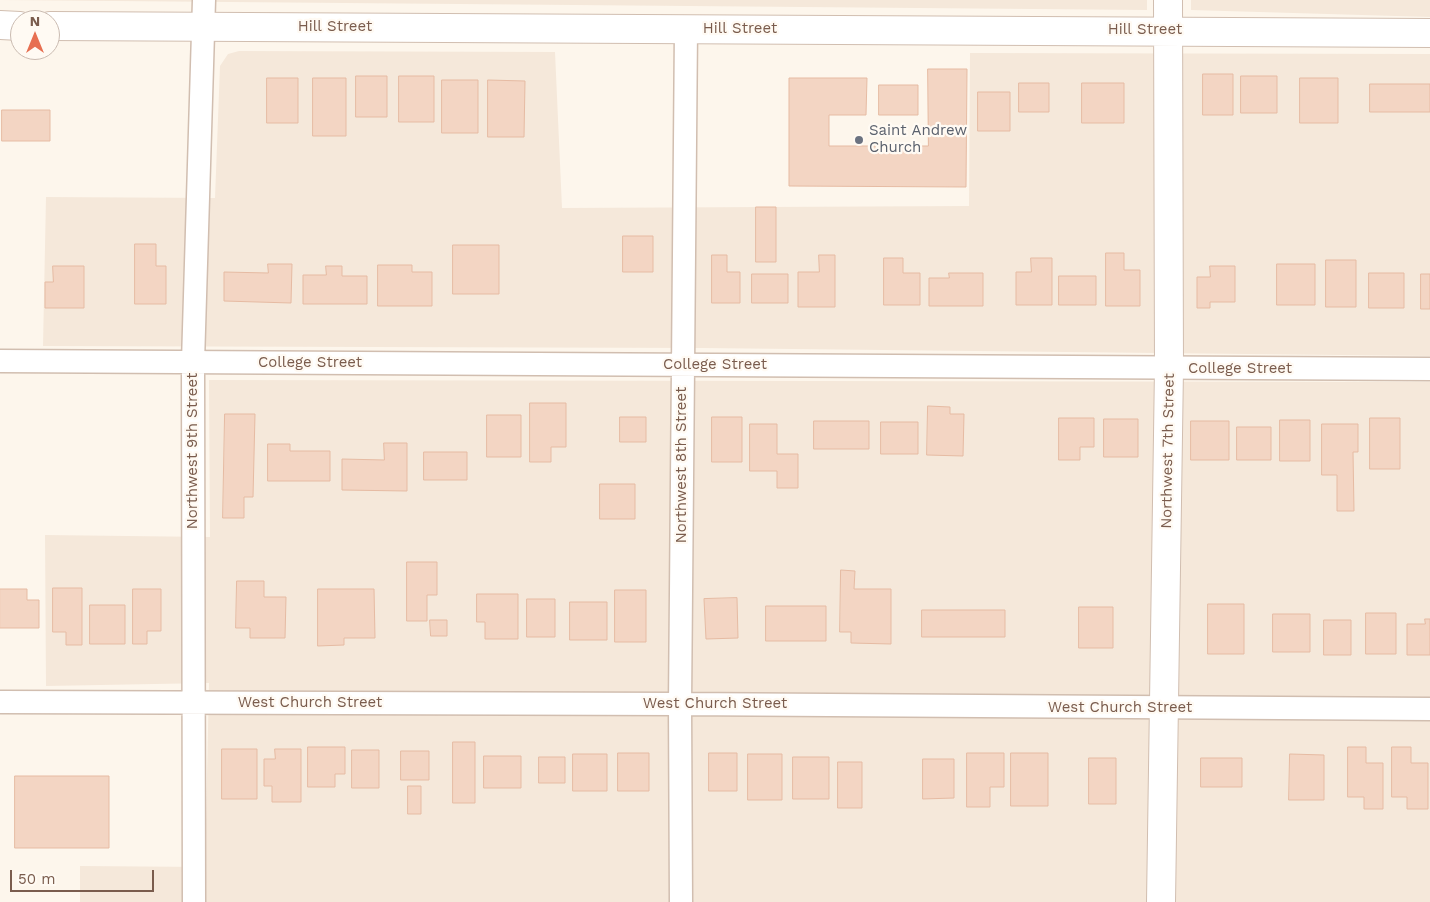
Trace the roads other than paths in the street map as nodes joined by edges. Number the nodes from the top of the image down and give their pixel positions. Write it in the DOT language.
graph roads {
  1 [pos="204,0"];
  2 [pos="1168,0"];
  3 [pos="60,26"];
  4 [pos="204,27"];
  5 [pos="686,29"];
  6 [pos="1167,30"];
  7 [pos="1430,33"];
  8 [pos="0,361"];
  9 [pos="193,362"];
  10 [pos="683,365"];
  11 [pos="1169,368"];
  12 [pos="1430,369"];
  13 [pos="0,702"];
  14 [pos="194,702"];
  15 [pos="680,704"];
  16 [pos="1164,708"];
  17 [pos="1430,709"];
  18 [pos="194,902"];
  19 [pos="681,902"];
  20 [pos="1161,902"];
  1 -- 4 [label="street, Northwest 9th Street"];
  2 -- 6 [label="street, Northwest 7th Street"];
  3 -- 4 [label="street, Hill Street"];
  4 -- 5 [label="street, Hill Street"];
  4 -- 9 [label="street, Northwest 9th Street"];
  5 -- 6 [label="street, Hill Street"];
  5 -- 10 [label="street, Northwest 8th Street"];
  6 -- 7 [label="street, Hill Street"];
  6 -- 11 [label="street, Northwest 7th Street"];
  8 -- 9 [label="street, College Street"];
  9 -- 10 [label="street, College Street"];
  9 -- 14 [label="street, Northwest 9th Street"];
  10 -- 11 [label="street, College Street"];
  10 -- 15 [label="street, Northwest 8th Street"];
  11 -- 12 [label="street, College Street"];
  11 -- 16 [label="street, Northwest 7th Street"];
  13 -- 14 [label="street, West Church Street"];
  14 -- 15 [label="street, West Church Street"];
  14 -- 18 [label="street, Northwest 9th Street"];
  15 -- 16 [label="street, West Church Street"];
  15 -- 19 [label="street, Northwest 8th Street"];
  16 -- 17 [label="street, West Church Street"];
  16 -- 20 [label="street, Northwest 7th Street"];
}
